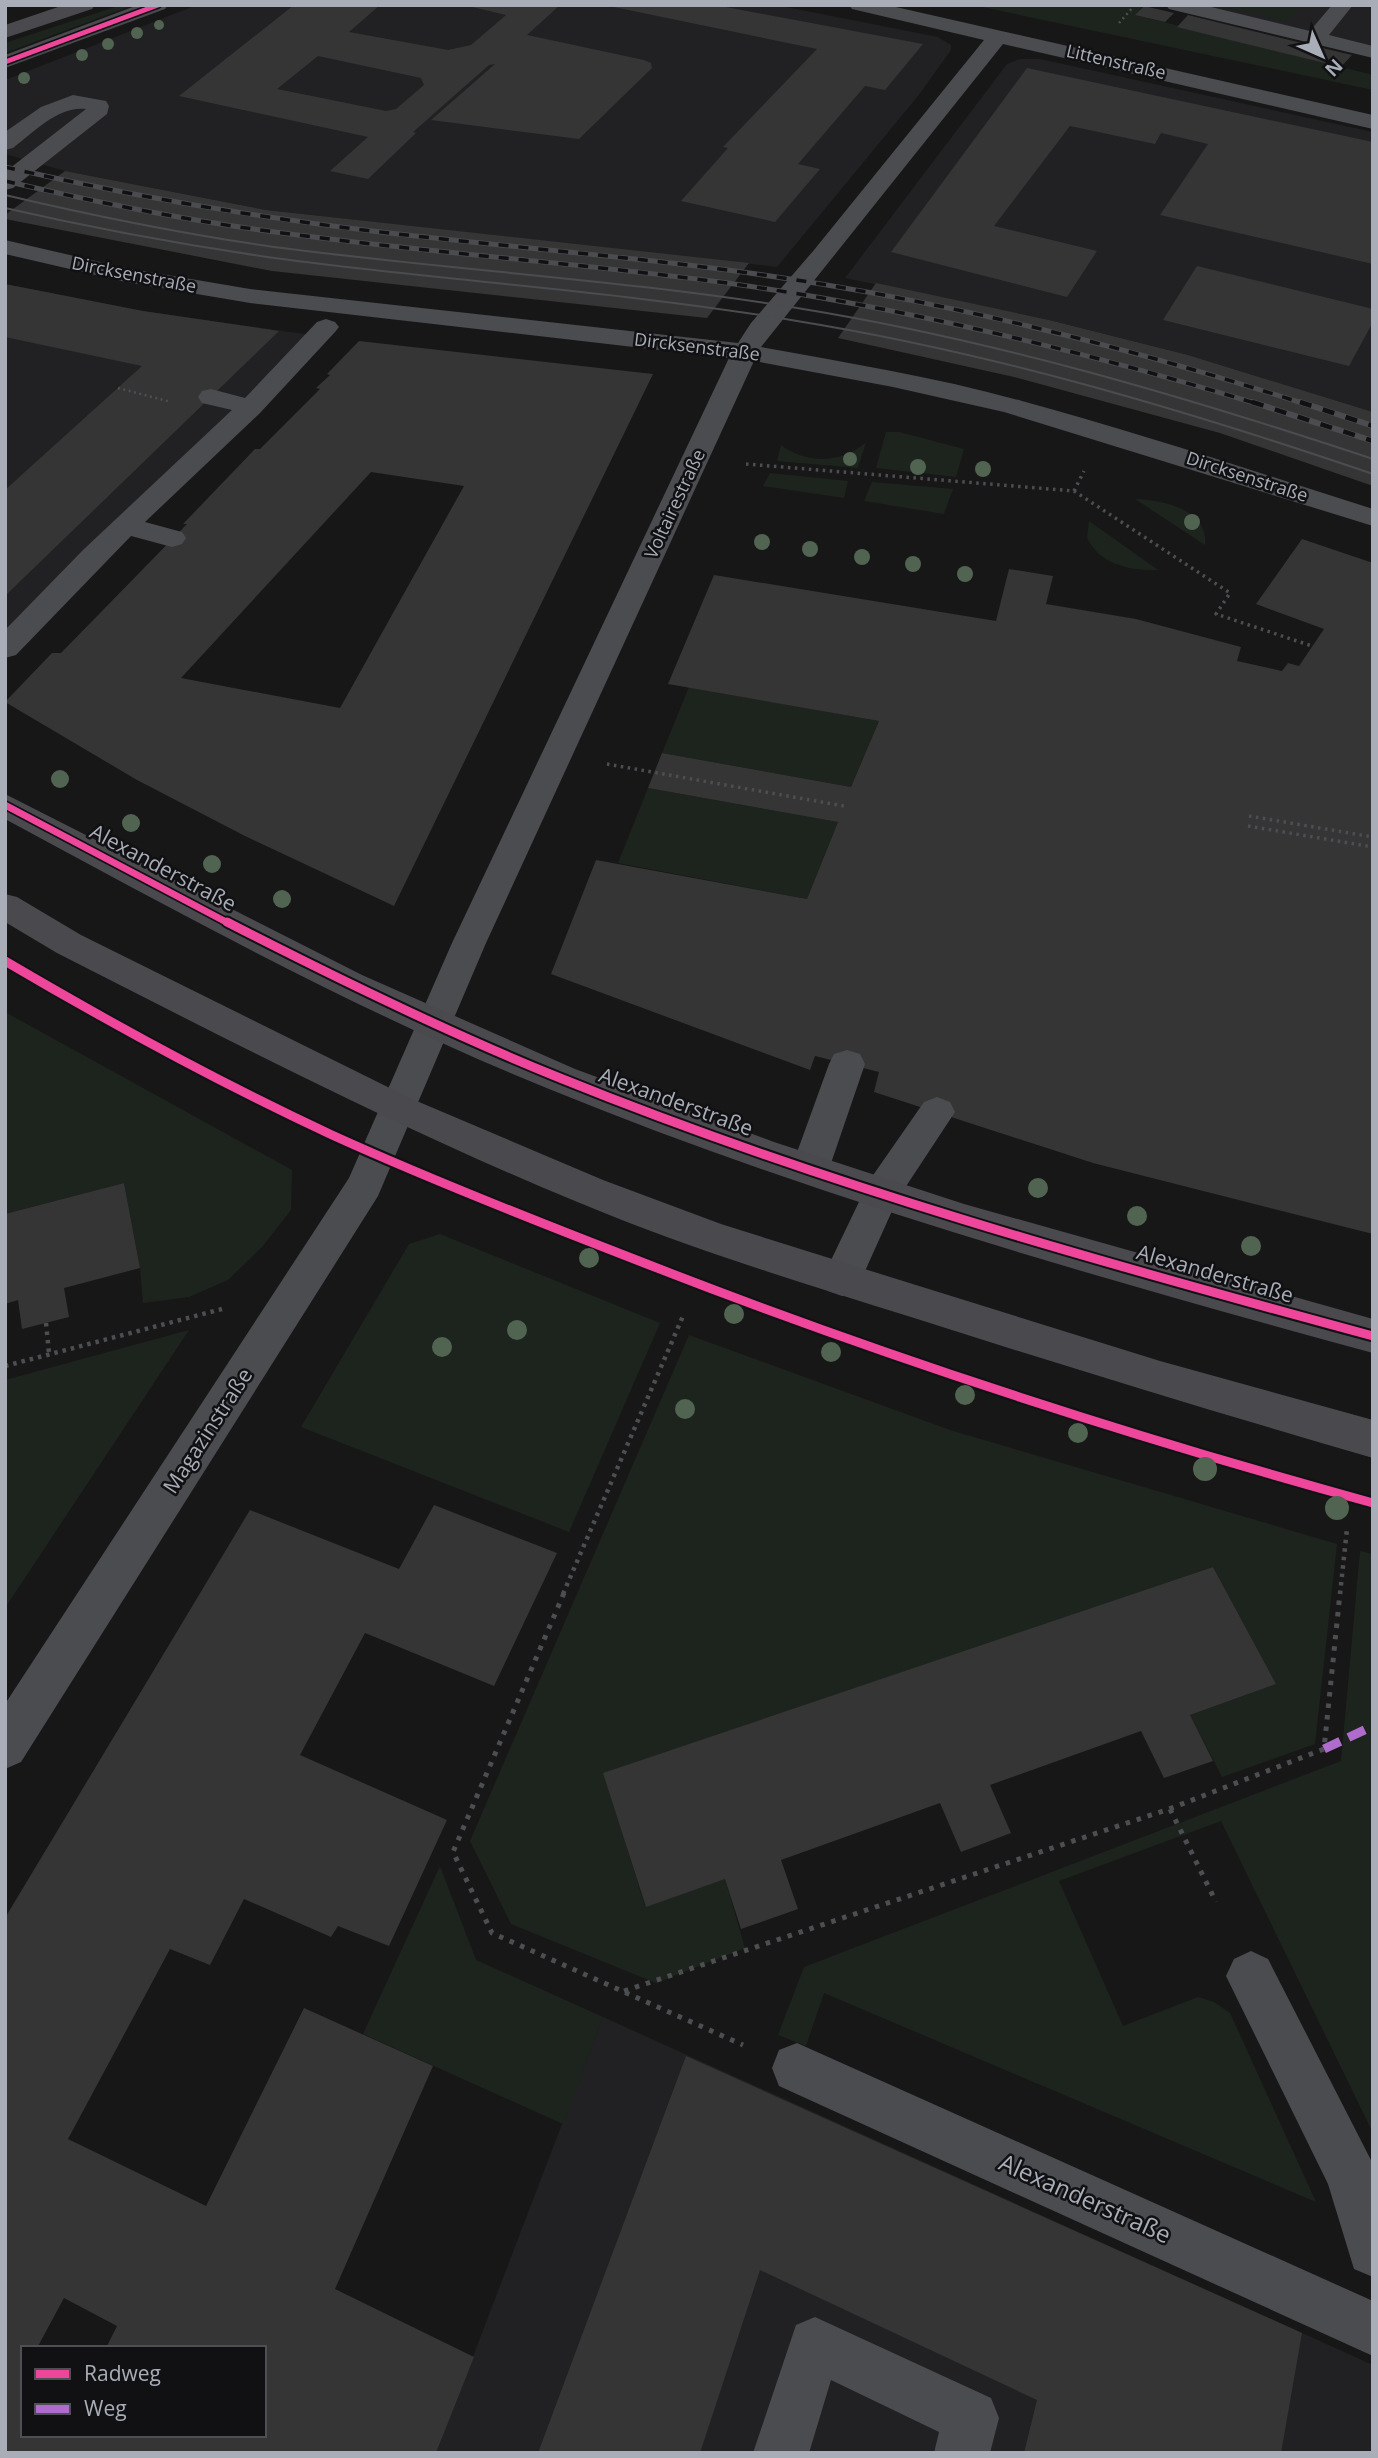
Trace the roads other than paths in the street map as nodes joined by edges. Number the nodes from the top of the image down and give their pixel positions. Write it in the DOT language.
graph roads {
  1 [pos="85,5"];
  2 [pos="158,5"];
  3 [pos="859,5"];
  4 [pos="1176,5"];
  5 [pos="1343,5"];
  6 [pos="5,32"];
  7 [pos="998,36"];
  8 [pos="1315,38"];
  9 [pos="1373,52"];
  10 [pos="5,62"];
  11 [pos="1373,122"];
  12 [pos="5,143"];
  13 [pos="5,183"];
  14 [pos="5,247"];
  15 [pos="326,327"];
  16 [pos="745,352"];
  17 [pos="211,397"];
  18 [pos="251,407"];
  19 [pos="1373,518"];
  20 [pos="127,526"];
  21 [pos="172,538"];
  22 [pos="5,648"];
  23 [pos="5,805"];
  24 [pos="5,906"];
  25 [pos="434,1024"];
  26 [pos="847,1064"];
  27 [pos="399,1109"];
  28 [pos="937,1112"];
  29 [pos="810,1169"];
  30 [pos="882,1192"];
  31 [pos="842,1279"];
  32 [pos="1373,1336"];
  33 [pos="1373,1439"];
  34 [pos="5,1746"];
  35 [pos="1251,1976"];
  36 [pos="797,2068"];
  37 [pos="1373,2250"];
  38 [pos="1373,2329"];
  39 [pos="781,2453"];
  40 [pos="962,2453"];
  1 -- 6 [label="main road"];
  2 -- 10 [label="main road"];
  3 -- 7 [label="street, Littenstraße"];
  4 -- 8 [label="street"];
  5 -- 8 [label="street"];
  7 -- 11 [label="street, Littenstraße"];
  7 -- 16 [label="street, Voltairestraße"];
  8 -- 9 [label="street"];
  12 -- 13 [label="street"];
  14 -- 16 [label="street, Dircksenstraße"];
  15 -- 18 [label="street"];
  16 -- 19 [label="street, Dircksenstraße"];
  16 -- 25 [label="street, Voltairestraße"];
  17 -- 18 [label="street"];
  18 -- 20 [label="street"];
  20 -- 21 [label="street"];
  20 -- 22 [label="street"];
  23 -- 25 [label="main road, Alexanderstraße"];
  24 -- 27 [label="main road"];
  25 -- 27 [label="street, Voltairestraße"];
  25 -- 29 [label="main road, Alexanderstraße"];
  26 -- 29 [label="street"];
  27 -- 31 [label="main road"];
  27 -- 34 [label="street, Magazinstraße"];
  28 -- 30 [label="street"];
  29 -- 30 [label="main road, Alexanderstraße"];
  30 -- 31 [label="street"];
  30 -- 32 [label="main road, Alexanderstraße"];
  31 -- 33 [label="main road"];
  35 -- 37 [label="street"];
  36 -- 38 [label="street, Alexanderstraße"];
  39 -- 40 [label="street"];
}
